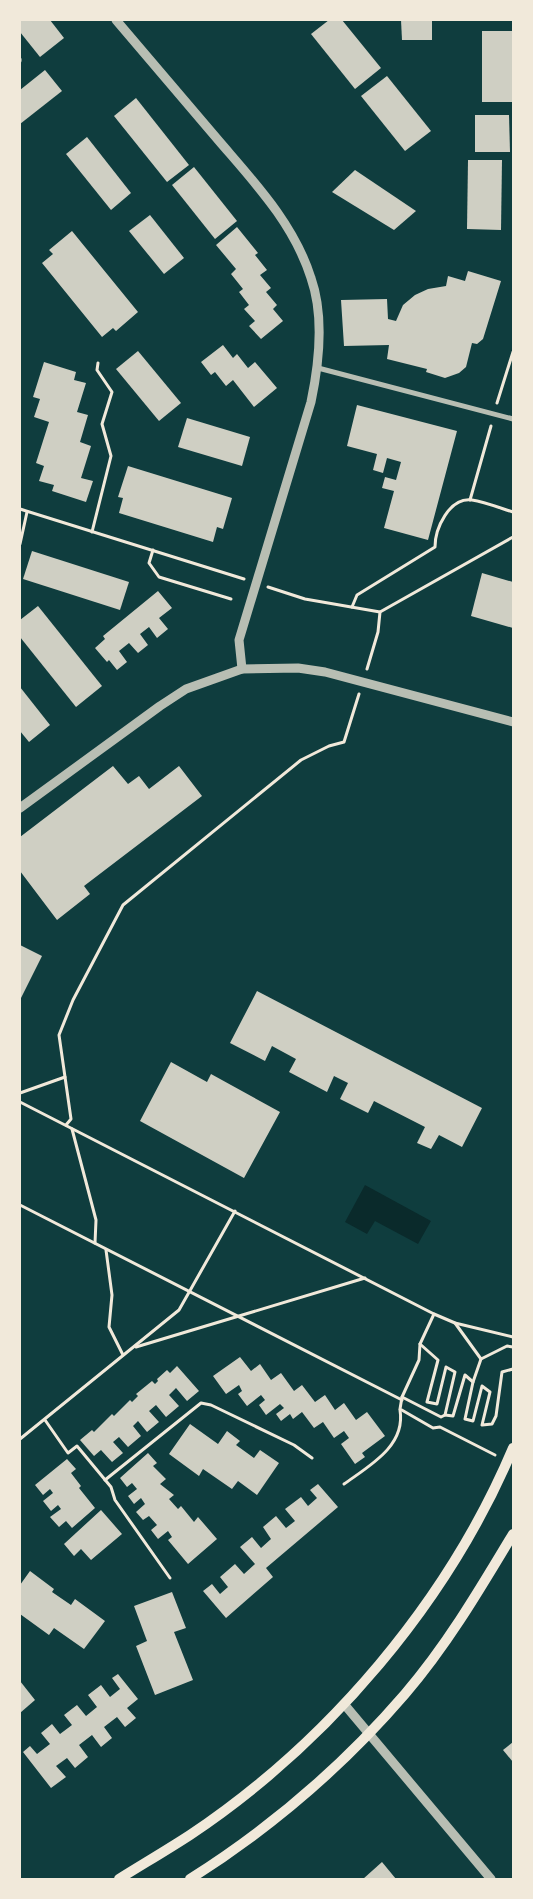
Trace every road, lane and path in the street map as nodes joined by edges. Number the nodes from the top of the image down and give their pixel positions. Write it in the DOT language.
graph roads {
  1 [pos="116,20"];
  2 [pos="513,352"];
  3 [pos="98,363"];
  4 [pos="318,368"];
  5 [pos="501,389"];
  6 [pos="513,420"];
  7 [pos="482,456"];
  8 [pos="470,500"];
  9 [pos="20,509"];
  10 [pos="28,512"];
  11 [pos="513,512"];
  12 [pos="92,532"];
  13 [pos="513,537"];
  14 [pos="20,544"];
  15 [pos="153,550"];
  16 [pos="205,567"];
  17 [pos="231,599"];
  18 [pos="305,599"];
  19 [pos="352,607"];
  20 [pos="380,612"];
  21 [pos="378,632"];
  22 [pos="242,670"];
  23 [pos="354,711"];
  24 [pos="513,722"];
  25 [pos="20,808"];
  26 [pos="65,1077"];
  27 [pos="20,1093"];
  28 [pos="20,1102"];
  29 [pos="66,1125"];
  30 [pos="72,1128"];
  31 [pos="20,1204"];
  32 [pos="235,1211"];
  33 [pos="95,1243"];
  34 [pos="106,1249"];
  35 [pos="366,1277"];
  36 [pos="191,1292"];
  37 [pos="434,1314"];
  38 [pos="238,1316"];
  39 [pos="455,1323"];
  40 [pos="513,1337"];
  41 [pos="420,1344"];
  42 [pos="513,1347"];
  43 [pos="133,1348"];
  44 [pos="122,1355"];
  45 [pos="480,1359"];
  46 [pos="513,1369"];
  47 [pos="473,1382"];
  48 [pos="402,1398"];
  49 [pos="427,1402"];
  50 [pos="422,1408"];
  51 [pos="400,1409"];
  52 [pos="445,1415"];
  53 [pos="45,1420"];
  54 [pos="20,1440"];
  55 [pos="513,1448"];
  56 [pos="497,1456"];
  57 [pos="312,1458"];
  58 [pos="105,1480"];
  59 [pos="344,1484"];
  60 [pos="513,1534"];
  61 [pos="170,1578"];
  62 [pos="344,1704"];
  63 [pos="370,1732"];
  64 [pos="119,1879"];
  65 [pos="190,1879"];
  66 [pos="491,1879"];
  1 -- 4 [label="street"];
  2 -- 5 [label="path"];
  3 -- 12 [label="path"];
  4 -- 6 [label="street"];
  4 -- 22 [label="street"];
  7 -- 8 [label="path"];
  8 -- 11 [label="path"];
  8 -- 19 [label="path"];
  9 -- 10 [label="path"];
  10 -- 12 [label="path"];
  10 -- 14 [label="path"];
  12 -- 15 [label="path"];
  13 -- 20 [label="path"];
  15 -- 16 [label="path"];
  15 -- 17 [label="path"];
  18 -- 19 [label="path"];
  19 -- 20 [label="path"];
  20 -- 21 [label="path"];
  22 -- 24 [label="street"];
  22 -- 25 [label="street"];
  23 -- 26 [label="path"];
  26 -- 27 [label="path"];
  26 -- 29 [label="path"];
  28 -- 29 [label="path"];
  29 -- 30 [label="path"];
  30 -- 32 [label="path"];
  30 -- 33 [label="path"];
  31 -- 33 [label="path"];
  32 -- 35 [label="path"];
  32 -- 36 [label="path"];
  33 -- 34 [label="path"];
  34 -- 36 [label="path"];
  34 -- 44 [label="path"];
  35 -- 37 [label="path"];
  35 -- 38 [label="path"];
  36 -- 38 [label="path"];
  36 -- 43 [label="path"];
  37 -- 39 [label="path"];
  37 -- 41 [label="path"];
  38 -- 43 [label="path"];
  38 -- 48 [label="path"];
  39 -- 40 [label="path"];
  39 -- 45 [label="path"];
  41 -- 48 [label="path"];
  41 -- 49 [label="path"];
  42 -- 45 [label="path"];
  43 -- 44 [label="path"];
  44 -- 53 [label="path"];
  45 -- 47 [label="path"];
  46 -- 47 [label="path"];
  47 -- 52 [label="path"];
  48 -- 50 [label="path"];
  48 -- 51 [label="path"];
  49 -- 50 [label="path"];
  49 -- 52 [label="path"];
  50 -- 52 [label="path"];
  51 -- 56 [label="path"];
  51 -- 59 [label="path"];
  53 -- 54 [label="path"];
  53 -- 58 [label="path"];
  55 -- 62 [label="main road"];
  57 -- 58 [label="path"];
  58 -- 61 [label="path"];
  60 -- 63 [label="main road"];
  62 -- 63 [label="street"];
  62 -- 64 [label="main road"];
  63 -- 65 [label="main road"];
  63 -- 66 [label="street"];
}
